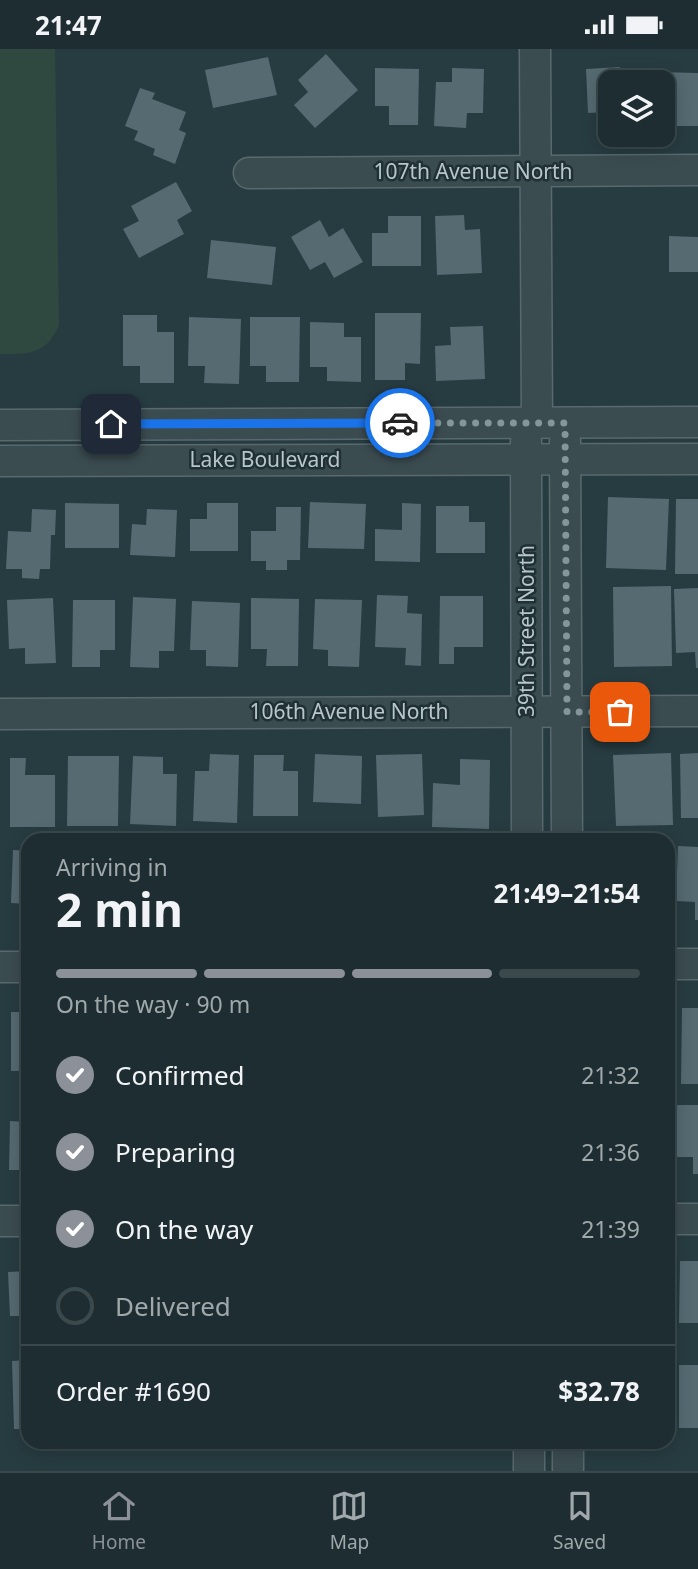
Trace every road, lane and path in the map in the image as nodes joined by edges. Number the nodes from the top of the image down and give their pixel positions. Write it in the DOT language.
graph roads {
  1 [pos="535,49"];
  2 [pos="698,170"];
  3 [pos="537,171"];
  4 [pos="249,173"];
  5 [pos="698,422"];
  6 [pos="543,423"];
  7 [pos="0,425"];
  8 [pos="526,459"];
  9 [pos="565,459"];
  10 [pos="698,459"];
  11 [pos="0,461"];
  12 [pos="527,711"];
  13 [pos="698,711"];
  14 [pos="567,712"];
  15 [pos="0,714"];
  16 [pos="527,833"];
  17 [pos="567,833"];
  18 [pos="675,964"];
  19 [pos="698,964"];
  20 [pos="0,967"];
  21 [pos="21,967"];
  22 [pos="675,1219"];
  23 [pos="698,1219"];
  24 [pos="0,1221"];
  25 [pos="21,1221"];
  26 [pos="529,1449"];
  27 [pos="568,1449"];
  28 [pos="529,1471"];
  29 [pos="568,1471"];
  1 -- 3 [label="street, 39th Street North"];
  2 -- 3 [label="street, 107th Avenue North"];
  3 -- 4 [label="street, 107th Avenue North"];
  3 -- 6 [label="street, 39th Street North"];
  5 -- 6 [label="street, Lake Boulevard"];
  6 -- 7 [label="street, Lake Boulevard"];
  6 -- 8 [label="street, 39th Street North"];
  6 -- 9 [label="street, 39th Street North"];
  8 -- 9 [label="street, Lake Boulevard"];
  8 -- 11 [label="street, Lake Boulevard"];
  8 -- 12 [label="street, 39th Street North"];
  9 -- 10 [label="street, Lake Boulevard"];
  9 -- 14 [label="street, 39th Street North"];
  12 -- 14 [label="street, 106th Avenue North"];
  12 -- 15 [label="street, 106th Avenue North"];
  12 -- 16 [label="street, 39th Street North"];
  13 -- 14 [label="street, 106th Avenue North"];
  14 -- 17 [label="street, 39th Street North"];
  18 -- 19 [label="street"];
  20 -- 21 [label="street"];
  22 -- 23 [label="street"];
  24 -- 25 [label="street"];
  26 -- 28 [label="street"];
  27 -- 29 [label="street"];
}
